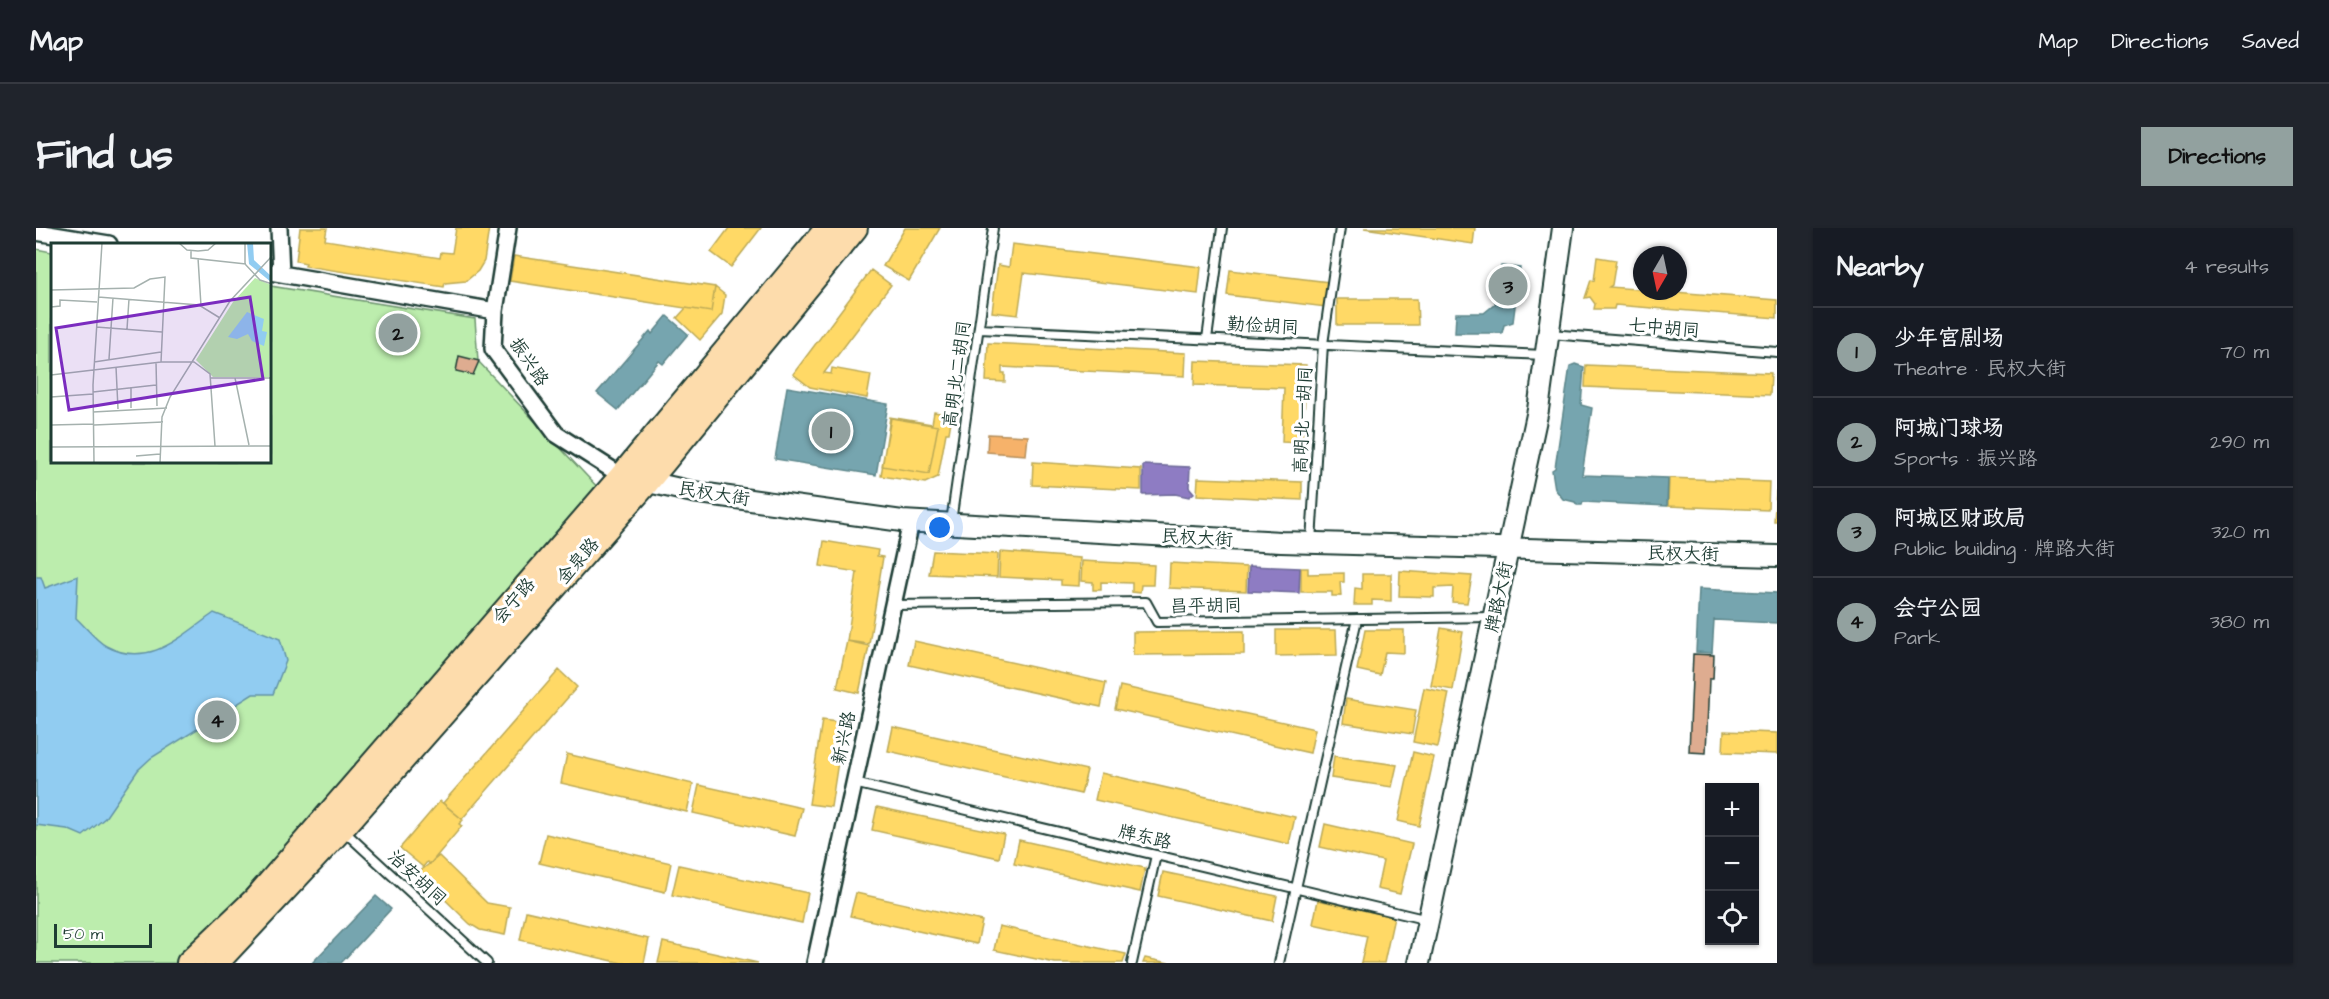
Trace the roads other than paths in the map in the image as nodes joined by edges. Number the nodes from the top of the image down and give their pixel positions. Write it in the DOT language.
graph roads {
  1 [pos="279,228"];
  2 [pos="508,228"];
  3 [pos="828,228"];
  4 [pos="855,228"];
  5 [pos="993,228"];
  6 [pos="1222,228"];
  7 [pos="1340,228"];
  8 [pos="1563,228"];
  9 [pos="36,232"];
  10 [pos="103,243"];
  11 [pos="276,273"];
  12 [pos="495,311"];
  13 [pos="979,329"];
  14 [pos="1548,334"];
  15 [pos="1207,339"];
  16 [pos="1323,344"];
  17 [pos="1777,352"];
  18 [pos="1546,355"];
  19 [pos="622,476"];
  20 [pos="647,482"];
  21 [pos="911,522"];
  22 [pos="951,524"];
  23 [pos="1311,543"];
  24 [pos="1509,549"];
  25 [pos="1777,556"];
  26 [pos="893,605"];
  27 [pos="1495,617"];
  28 [pos="1357,619"];
  29 [pos="854,783"];
  30 [pos="335,822"];
  31 [pos="1156,855"];
  32 [pos="1296,888"];
  33 [pos="1428,920"];
  34 [pos="478,959"];
  35 [pos="189,963"];
  36 [pos="216,963"];
  37 [pos="487,963"];
  38 [pos="815,963"];
  39 [pos="1132,963"];
  40 [pos="1279,963"];
  41 [pos="1419,963"];
  1 -- 11 [label="street"];
  2 -- 12 [label="street, 振兴路"];
  3 -- 19 [label="main road, 会宁路"];
  4 -- 20 [label="main road, 金泉路"];
  5 -- 13 [label="lane, 高明北二胡同"];
  6 -- 15 [label="lane"];
  7 -- 16 [label="lane, 高明北一胡同"];
  8 -- 14 [label="street, 牌路大街"];
  9 -- 10 [label="street"];
  11 -- 12 [label="street"];
  12 -- 19 [label="street, 振兴路"];
  13 -- 15 [label="lane, 勤俭胡同"];
  13 -- 22 [label="lane, 高明北二胡同"];
  14 -- 17 [label="lane, 七中胡同"];
  14 -- 18 [label="street, 牌路大街"];
  15 -- 16 [label="lane, 勤俭胡同"];
  16 -- 18 [label="lane, 勤俭胡同"];
  16 -- 23 [label="lane, 高明北一胡同"];
  18 -- 24 [label="street, 牌路大街"];
  19 -- 20 [label="street, 民权大街"];
  19 -- 30 [label="main road, 会宁路"];
  20 -- 21 [label="street, 民权大街"];
  20 -- 30 [label="main road, 金泉路"];
  21 -- 22 [label="street, 民权大街"];
  21 -- 26 [label="street, 新兴路"];
  22 -- 23 [label="street, 民权大街"];
  23 -- 24 [label="street, 民权大街"];
  24 -- 25 [label="street, 民权大街"];
  24 -- 27 [label="street, 牌路大街"];
  26 -- 28 [label="lane, 昌平胡同"];
  26 -- 29 [label="street, 新兴路"];
  27 -- 28 [label="lane, 昌平胡同"];
  27 -- 33 [label="street, 牌路大街"];
  28 -- 32 [label="lane"];
  29 -- 31 [label="lane, 牌东路"];
  29 -- 38 [label="street, 新兴路"];
  30 -- 34 [label="lane, 治安胡同"];
  30 -- 35 [label="main road, 会宁路"];
  30 -- 36 [label="main road, 金泉路"];
  31 -- 32 [label="lane, 牌东路"];
  31 -- 39 [label="lane"];
  32 -- 33 [label="lane, 牌东路"];
  32 -- 40 [label="lane"];
  33 -- 41 [label="street, 牌路大街"];
  34 -- 37 [label="lane, 治安胡同"];
}
